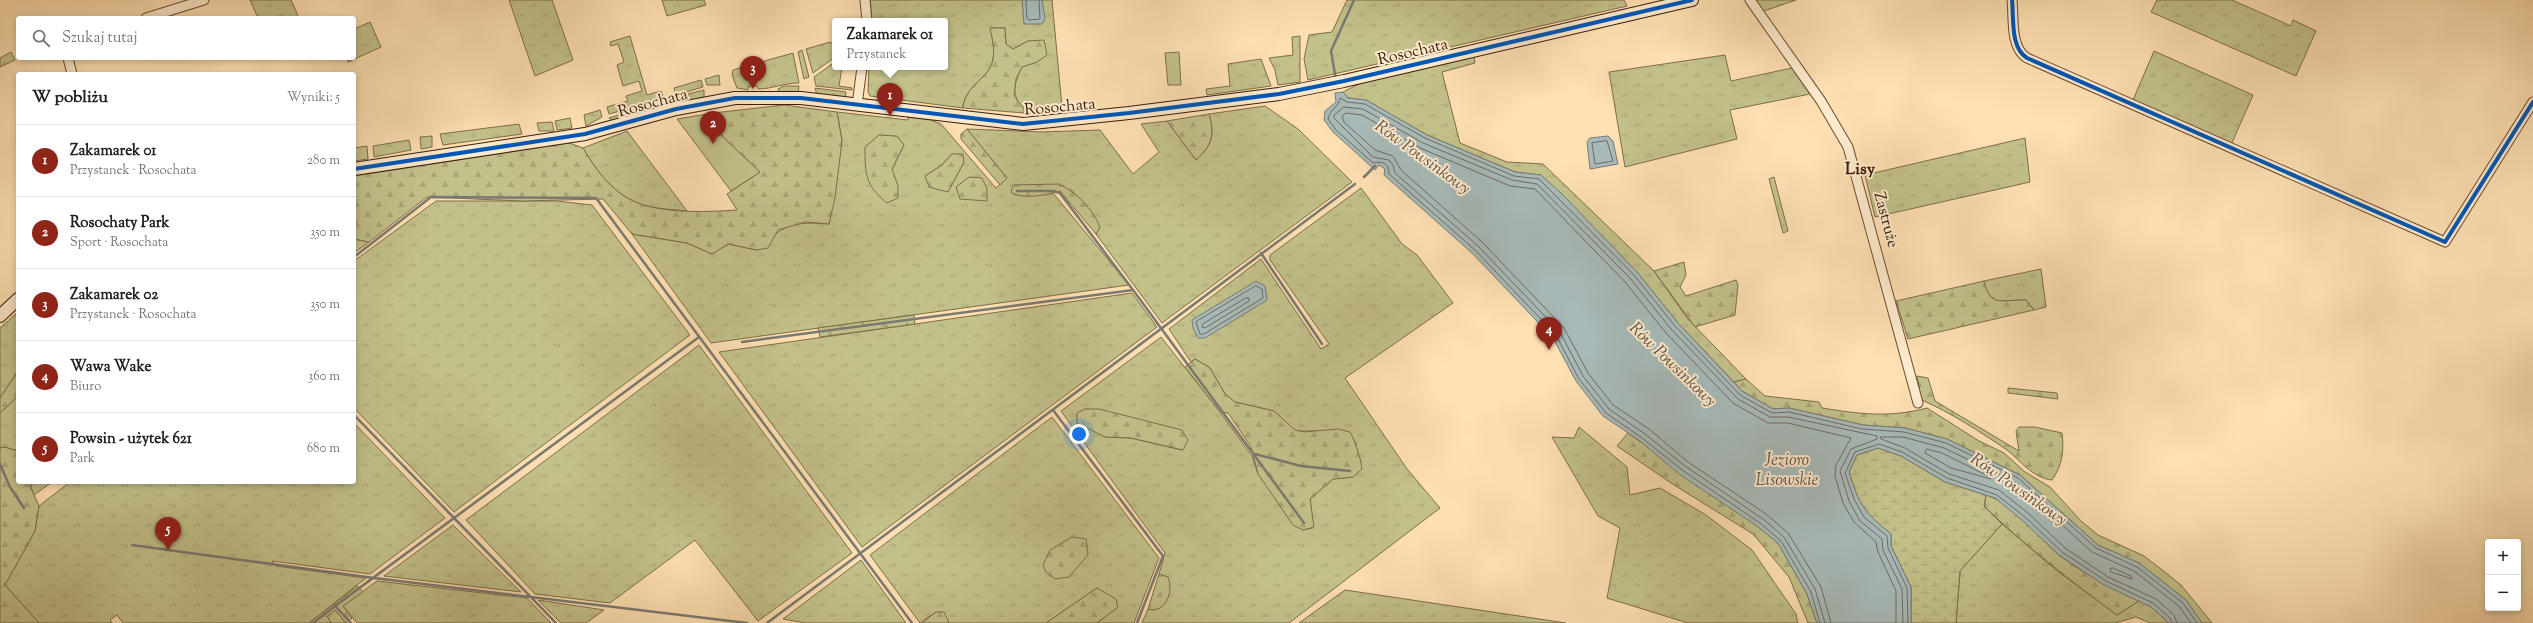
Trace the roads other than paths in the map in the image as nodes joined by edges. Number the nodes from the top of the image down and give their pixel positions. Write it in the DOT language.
graph roads {
  1 [pos="204,0"];
  2 [pos="865,0"];
  3 [pos="1692,0"];
  4 [pos="1750,0"];
  5 [pos="2012,0"];
  6 [pos="152,16"];
  7 [pos="867,18"];
  8 [pos="68,60"];
  9 [pos="862,70"];
  10 [pos="72,72"];
  11 [pos="2533,102"];
  12 [pos="857,105"];
  13 [pos="356,169"];
  14 [pos="16,302"];
  15 [pos="0,316"];
  16 [pos="1918,403"];
  1 -- 6 [label="street"];
  2 -- 7 [label="street"];
  3 -- 12 [label="street, Rosochata"];
  4 -- 16 [label="street, Zastruże"];
  5 -- 11 [label="street"];
  8 -- 10 [label="street"];
  9 -- 12 [label="street"];
  12 -- 13 [label="street, Rosochata"];
  14 -- 15 [label="street"];
}
